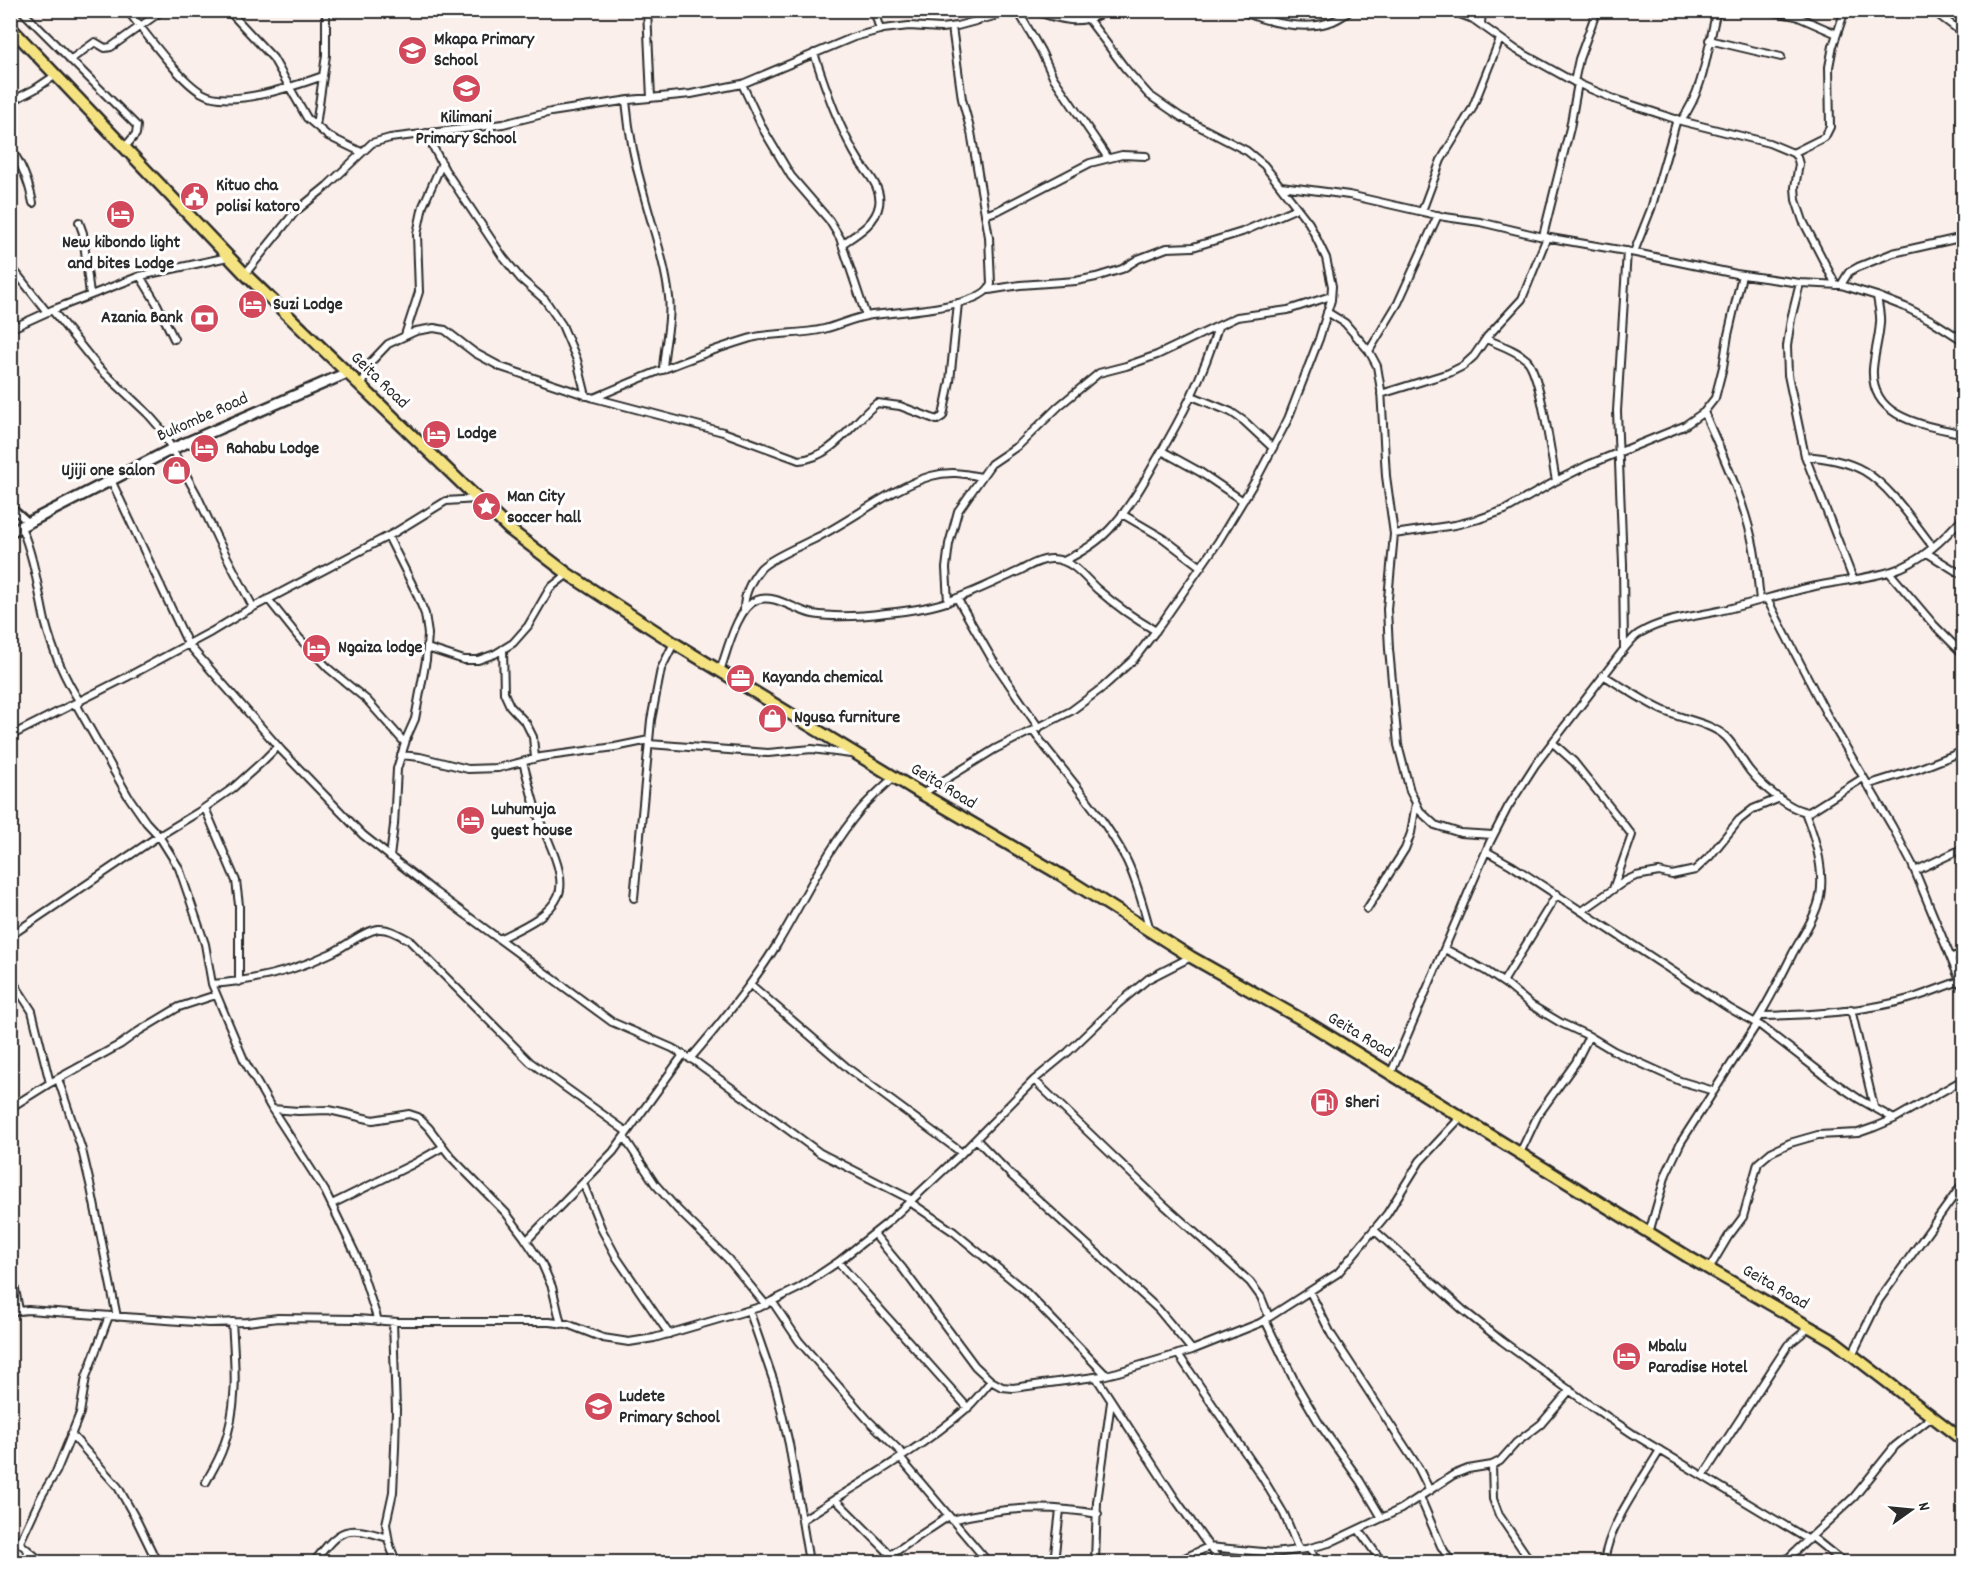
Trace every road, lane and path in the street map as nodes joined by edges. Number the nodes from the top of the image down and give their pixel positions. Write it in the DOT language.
graph roads {
  1 [pos="21,10"];
  2 [pos="127,10"];
  3 [pos="163,10"];
  4 [pos="228,10"];
  5 [pos="326,10"];
  6 [pos="646,10"];
  7 [pos="874,10"];
  8 [pos="978,10"];
  9 [pos="1031,10"];
  10 [pos="1108,10"];
  11 [pos="1240,10"];
  12 [pos="1351,10"];
  13 [pos="1449,10"];
  14 [pos="1482,10"];
  15 [pos="1597,10"];
  16 [pos="1717,10"];
  17 [pos="1764,10"];
  18 [pos="1845,10"];
  19 [pos="1932,10"];
  20 [pos="1019,11"];
  21 [pos="983,19"];
  22 [pos="1089,20"];
  23 [pos="1481,24"];
  24 [pos="10,27"];
  25 [pos="141,27"];
  26 [pos="952,27"];
  27 [pos="880,30"];
  28 [pos="1837,34"];
  29 [pos="1964,34"];
  30 [pos="1500,39"];
  31 [pos="1709,40"];
  32 [pos="814,53"];
  33 [pos="1781,57"];
  34 [pos="70,60"];
  35 [pos="56,74"];
  36 [pos="323,76"];
  37 [pos="1576,83"];
  38 [pos="742,84"];
  39 [pos="290,87"];
  40 [pos="651,98"];
  41 [pos="626,101"];
  42 [pos="10,102"];
  43 [pos="1679,120"];
  44 [pos="316,126"];
  45 [pos="426,133"];
  46 [pos="125,147"];
  47 [pos="10,148"];
  48 [pos="361,152"];
  49 [pos="1793,153"];
  50 [pos="1146,156"];
  51 [pos="1108,158"];
  52 [pos="442,163"];
  53 [pos="1281,186"];
  54 [pos="33,203"];
  55 [pos="1297,207"];
  56 [pos="1422,211"];
  57 [pos="985,215"];
  58 [pos="1438,215"];
  59 [pos="79,222"];
  60 [pos="1545,237"];
  61 [pos="1964,237"];
  62 [pos="842,244"];
  63 [pos="1627,251"];
  64 [pos="1634,252"];
  65 [pos="229,256"];
  66 [pos="10,266"];
  67 [pos="245,273"];
  68 [pos="1742,275"];
  69 [pos="140,276"];
  70 [pos="1800,283"];
  71 [pos="1838,285"];
  72 [pos="989,290"];
  73 [pos="90,295"];
  74 [pos="1332,296"];
  75 [pos="1877,296"];
  76 [pos="958,303"];
  77 [pos="49,311"];
  78 [pos="1328,312"];
  79 [pos="866,316"];
  80 [pos="1218,327"];
  81 [pos="10,329"];
  82 [pos="405,335"];
  83 [pos="174,339"];
  84 [pos="1486,339"];
  85 [pos="1964,341"];
  86 [pos="1369,351"];
  87 [pos="663,370"];
  88 [pos="347,372"];
  89 [pos="362,388"];
  90 [pos="1381,394"];
  91 [pos="1191,396"];
  92 [pos="590,397"];
  93 [pos="1704,412"];
  94 [pos="1964,434"];
  95 [pos="172,448"];
  96 [pos="1273,448"];
  97 [pos="1162,451"];
  98 [pos="1618,453"];
  99 [pos="1805,456"];
  100 [pos="981,477"];
  101 [pos="111,480"];
  102 [pos="1556,481"];
  103 [pos="478,499"];
  104 [pos="1243,501"];
  105 [pos="10,506"];
  106 [pos="1122,514"];
  107 [pos="1964,516"];
  108 [pos="25,525"];
  109 [pos="10,532"];
  110 [pos="1394,534"];
  111 [pos="388,536"];
  112 [pos="1933,548"];
  113 [pos="1927,553"];
  114 [pos="1064,561"];
  115 [pos="1201,567"];
  116 [pos="1889,572"];
  117 [pos="568,574"];
  118 [pos="1964,576"];
  119 [pos="1853,579"];
  120 [pos="957,598"];
  121 [pos="268,599"];
  122 [pos="1764,599"];
  123 [pos="948,602"];
  124 [pos="253,607"];
  125 [pos="744,612"];
  126 [pos="1156,631"];
  127 [pos="674,643"];
  128 [pos="188,644"];
  129 [pos="427,648"];
  130 [pos="503,649"];
  131 [pos="1624,649"];
  132 [pos="1964,655"];
  133 [pos="720,671"];
  134 [pos="1603,675"];
  135 [pos="78,703"];
  136 [pos="1036,730"];
  137 [pos="10,736"];
  138 [pos="649,742"];
  139 [pos="405,743"];
  140 [pos="1553,743"];
  141 [pos="278,746"];
  142 [pos="1964,751"];
  143 [pos="401,755"];
  144 [pos="859,755"];
  145 [pos="536,758"];
  146 [pos="523,762"];
  147 [pos="894,777"];
  148 [pos="1863,778"];
  149 [pos="1867,785"];
  150 [pos="922,794"];
  151 [pos="1780,798"];
  152 [pos="1416,803"];
  153 [pos="204,808"];
  154 [pos="1805,812"];
  155 [pos="1493,835"];
  156 [pos="159,837"];
  157 [pos="1964,848"];
  158 [pos="1486,851"];
  159 [pos="390,857"];
  160 [pos="1915,871"];
  161 [pos="1613,890"];
  162 [pos="1557,894"];
  163 [pos="634,898"];
  164 [pos="1367,909"];
  165 [pos="1582,911"];
  166 [pos="1151,932"];
  167 [pos="10,936"];
  168 [pos="498,939"];
  169 [pos="1445,950"];
  170 [pos="1964,952"];
  171 [pos="1191,957"];
  172 [pos="1951,958"];
  173 [pos="10,977"];
  174 [pos="1960,981"];
  175 [pos="239,982"];
  176 [pos="1503,982"];
  177 [pos="212,984"];
  178 [pos="750,984"];
  179 [pos="1964,990"];
  180 [pos="216,994"];
  181 [pos="1851,1010"];
  182 [pos="1760,1016"];
  183 [pos="1756,1024"];
  184 [pos="1589,1036"];
  185 [pos="683,1055"];
  186 [pos="690,1059"];
  187 [pos="1391,1073"];
  188 [pos="58,1079"];
  189 [pos="1964,1079"];
  190 [pos="1034,1080"];
  191 [pos="50,1083"];
  192 [pos="1714,1091"];
  193 [pos="1874,1107"];
  194 [pos="10,1108"];
  195 [pos="272,1109"];
  196 [pos="1461,1116"];
  197 [pos="1894,1119"];
  198 [pos="625,1135"];
  199 [pos="976,1139"];
  200 [pos="443,1147"];
  201 [pos="962,1153"];
  202 [pos="1520,1153"];
  203 [pos="1964,1182"];
  204 [pos="583,1184"];
  205 [pos="911,1201"];
  206 [pos="332,1204"];
  207 [pos="1374,1230"];
  208 [pos="1649,1233"];
  209 [pos="874,1234"];
  210 [pos="527,1240"];
  211 [pos="838,1262"];
  212 [pos="10,1263"];
  213 [pos="1709,1269"];
  214 [pos="1310,1292"];
  215 [pos="769,1303"];
  216 [pos="19,1310"];
  217 [pos="749,1310"];
  218 [pos="10,1312"];
  219 [pos="109,1316"];
  220 [pos="117,1317"];
  221 [pos="1267,1318"];
  222 [pos="378,1321"];
  223 [pos="231,1322"];
  224 [pos="393,1322"];
  225 [pos="561,1324"];
  226 [pos="1810,1327"];
  227 [pos="669,1334"];
  228 [pos="1192,1350"];
  229 [pos="1178,1354"];
  230 [pos="1852,1355"];
  231 [pos="1106,1375"];
  232 [pos="1096,1377"];
  233 [pos="991,1381"];
  234 [pos="1570,1390"];
  235 [pos="1112,1402"];
  236 [pos="968,1407"];
  237 [pos="1933,1416"];
  238 [pos="71,1434"];
  239 [pos="1961,1434"];
  240 [pos="1660,1450"];
  241 [pos="902,1457"];
  242 [pos="1492,1465"];
  243 [pos="1703,1476"];
  244 [pos="206,1482"];
  245 [pos="1430,1491"];
  246 [pos="1420,1497"];
  247 [pos="835,1499"];
  248 [pos="1060,1510"];
  249 [pos="1098,1514"];
  250 [pos="950,1518"];
  251 [pos="1382,1518"];
  252 [pos="802,1520"];
  253 [pos="1359,1530"];
  254 [pos="10,1535"];
  255 [pos="388,1538"];
  256 [pos="1811,1538"];
  257 [pos="20,1542"];
  258 [pos="1208,1547"];
  259 [pos="1309,1548"];
  260 [pos="1299,1550"];
  261 [pos="29,1551"];
  262 [pos="891,1555"];
  263 [pos="22,1563"];
  264 [pos="42,1563"];
  265 [pos="157,1563"];
  266 [pos="314,1563"];
  267 [pos="396,1563"];
  268 [pos="809,1563"];
  269 [pos="880,1563"];
  270 [pos="988,1563"];
  271 [pos="1054,1563"];
  272 [pos="1095,1563"];
  273 [pos="1176,1563"];
  274 [pos="1220,1563"];
  275 [pos="1317,1563"];
  276 [pos="1382,1563"];
  277 [pos="1451,1563"];
  278 [pos="1531,1563"];
  279 [pos="1605,1563"];
  280 [pos="1784,1563"];
  281 [pos="1844,1563"];
  1 -- 34 [label="street"];
  2 -- 25 [label="street"];
  3 -- 25 [label="street"];
  4 -- 39 [label="street"];
  5 -- 36 [label="street"];
  6 -- 40 [label="street"];
  7 -- 27 [label="street"];
  8 -- 21 [label="street"];
  9 -- 22 [label="street"];
  10 -- 22 [label="street"];
  11 -- 12 [label="street"];
  13 -- 23 [label="street"];
  14 -- 23 [label="street"];
  15 -- 37 [label="street"];
  16 -- 31 [label="street"];
  17 -- 28 [label="street"];
  18 -- 28 [label="street"];
  19 -- 29 [label="street"];
  20 -- 21 [label="street"];
  20 -- 51 [label="street"];
  21 -- 26 [label="street"];
  22 -- 53 [label="street"];
  23 -- 30 [label="street"];
  24 -- 35 [label="highway, Geita Road"];
  25 -- 34 [label="street"];
  25 -- 39 [label="street"];
  26 -- 27 [label="street"];
  26 -- 57 [label="street"];
  27 -- 32 [label="street"];
  28 -- 49 [label="street"];
  30 -- 37 [label="street"];
  30 -- 56 [label="street"];
  31 -- 33 [label="street"];
  31 -- 43 [label="street"];
  32 -- 38 [label="street"];
  32 -- 62 [label="street"];
  34 -- 46 [label="street"];
  35 -- 42 [label="street"];
  35 -- 46 [label="highway, Geita Road"];
  36 -- 39 [label="street"];
  36 -- 44 [label="street"];
  37 -- 43 [label="street"];
  37 -- 60 [label="street"];
  38 -- 40 [label="street"];
  38 -- 62 [label="street"];
  39 -- 44 [label="street"];
  40 -- 41 [label="street"];
  41 -- 45 [label="street"];
  41 -- 87 [label="street"];
  43 -- 49 [label="street"];
  43 -- 64 [label="street"];
  44 -- 48 [label="street"];
  45 -- 48 [label="street"];
  45 -- 52 [label="street"];
  46 -- 65 [label="highway, Geita Road"];
  47 -- 54 [label="street"];
  48 -- 67 [label="street"];
  49 -- 71 [label="street"];
  50 -- 51 [label="street"];
  51 -- 57 [label="street"];
  52 -- 82 [label="street"];
  52 -- 92 [label="street"];
  53 -- 55 [label="street"];
  53 -- 56 [label="street"];
  55 -- 72 [label="street"];
  55 -- 74 [label="street"];
  56 -- 58 [label="street"];
  57 -- 72 [label="street"];
  58 -- 60 [label="street"];
  58 -- 86 [label="street"];
  59 -- 73 [label="street"];
  60 -- 63 [label="street"];
  60 -- 84 [label="street"];
  61 -- 71 [label="street"];
  62 -- 79 [label="street"];
  63 -- 64 [label="street"];
  63 -- 98 [label="street"];
  64 -- 68 [label="street"];
  65 -- 67 [label="highway, Geita Road"];
  65 -- 69 [label="street"];
  66 -- 77 [label="street"];
  67 -- 88 [label="highway, Geita Road"];
  68 -- 70 [label="street"];
  68 -- 93 [label="street"];
  69 -- 73 [label="street"];
  69 -- 83 [label="street"];
  70 -- 71 [label="street"];
  70 -- 99 [label="street"];
  71 -- 75 [label="street"];
  72 -- 76 [label="street"];
  73 -- 77 [label="street"];
  74 -- 78 [label="street"];
  74 -- 80 [label="street"];
  75 -- 85 [label="street"];
  75 -- 94 [label="street"];
  76 -- 79 [label="street"];
  76 -- 92 [label="street"];
  77 -- 81 [label="street"];
  77 -- 95 [label="street"];
  78 -- 86 [label="street"];
  78 -- 96 [label="street"];
  79 -- 87 [label="street"];
  80 -- 91 [label="street"];
  80 -- 100 [label="street"];
  82 -- 89 [label="street"];
  82 -- 92 [label="street"];
  84 -- 90 [label="street"];
  84 -- 102 [label="street"];
  86 -- 90 [label="street"];
  87 -- 92 [label="street"];
  88 -- 89 [label="highway, Geita Road"];
  88 -- 95 [label="main road, Bukombe Road"];
  89 -- 103 [label="highway, Geita Road"];
  90 -- 110 [label="street"];
  91 -- 96 [label="street"];
  91 -- 97 [label="street"];
  93 -- 98 [label="street"];
  93 -- 122 [label="street"];
  95 -- 101 [label="main road, Bukombe Road"];
  95 -- 124 [label="street"];
  96 -- 104 [label="street"];
  97 -- 104 [label="street"];
  97 -- 106 [label="street"];
  98 -- 102 [label="street"];
  98 -- 131 [label="street"];
  99 -- 112 [label="street"];
  99 -- 119 [label="street"];
  100 -- 123 [label="street"];
  100 -- 125 [label="street"];
  101 -- 108 [label="main road, Bukombe Road"];
  101 -- 128 [label="street"];
  102 -- 110 [label="street"];
  103 -- 111 [label="street"];
  103 -- 117 [label="highway, Geita Road"];
  104 -- 115 [label="street"];
  105 -- 108 [label="street"];
  106 -- 114 [label="street"];
  106 -- 115 [label="street"];
  107 -- 112 [label="street"];
  108 -- 109 [label="main road, Bukombe Road"];
  108 -- 135 [label="street"];
  110 -- 152 [label="street"];
  111 -- 121 [label="street"];
  111 -- 129 [label="street"];
  112 -- 113 [label="street"];
  113 -- 116 [label="street"];
  113 -- 118 [label="street"];
  114 -- 120 [label="street"];
  114 -- 126 [label="street"];
  115 -- 126 [label="street"];
  116 -- 119 [label="street"];
  116 -- 132 [label="street"];
  117 -- 127 [label="highway, Geita Road"];
  117 -- 130 [label="street"];
  119 -- 122 [label="street"];
  120 -- 123 [label="street"];
  120 -- 136 [label="street"];
  121 -- 124 [label="street"];
  121 -- 139 [label="street"];
  122 -- 131 [label="street"];
  122 -- 148 [label="street"];
  123 -- 125 [label="street"];
  124 -- 128 [label="street"];
  125 -- 133 [label="street"];
  126 -- 136 [label="street"];
  127 -- 133 [label="highway, Geita Road"];
  127 -- 138 [label="street"];
  128 -- 135 [label="street"];
  128 -- 141 [label="street"];
  129 -- 130 [label="street"];
  129 -- 139 [label="street"];
  130 -- 145 [label="street"];
  131 -- 134 [label="street"];
  133 -- 144 [label="highway, Geita Road"];
  134 -- 140 [label="street"];
  134 -- 151 [label="street"];
  135 -- 137 [label="street"];
  135 -- 156 [label="street"];
  136 -- 150 [label="street"];
  136 -- 166 [label="street"];
  138 -- 144 [label="street"];
  138 -- 145 [label="street"];
  138 -- 163 [label="street"];
  139 -- 143 [label="street"];
  140 -- 155 [label="street"];
  140 -- 161 [label="street"];
  141 -- 153 [label="street"];
  141 -- 159 [label="street"];
  142 -- 149 [label="street"];
  143 -- 146 [label="street"];
  143 -- 159 [label="street"];
  144 -- 147 [label="highway, Geita Road"];
  145 -- 146 [label="street"];
  146 -- 168 [label="street"];
  147 -- 150 [label="highway, Geita Road"];
  147 -- 178 [label="street"];
  148 -- 149 [label="street"];
  148 -- 154 [label="street"];
  149 -- 160 [label="street"];
  150 -- 166 [label="highway, Geita Road"];
  151 -- 154 [label="street"];
  151 -- 161 [label="street"];
  152 -- 155 [label="street"];
  152 -- 164 [label="street"];
  153 -- 156 [label="street"];
  153 -- 175 [label="street"];
  154 -- 182 [label="street"];
  155 -- 158 [label="street"];
  156 -- 167 [label="street"];
  156 -- 177 [label="street"];
  157 -- 160 [label="street"];
  158 -- 162 [label="street"];
  158 -- 169 [label="street"];
  159 -- 168 [label="street"];
  160 -- 172 [label="street"];
  161 -- 165 [label="street"];
  162 -- 165 [label="street"];
  162 -- 176 [label="street"];
  165 -- 183 [label="street"];
  166 -- 171 [label="highway, Geita Road"];
  168 -- 185 [label="street"];
  169 -- 176 [label="street"];
  169 -- 187 [label="street"];
  170 -- 172 [label="street"];
  171 -- 187 [label="highway, Geita Road"];
  171 -- 190 [label="street"];
  172 -- 174 [label="street"];
  173 -- 191 [label="street"];
  174 -- 179 [label="street"];
  174 -- 181 [label="street"];
  175 -- 177 [label="street"];
  175 -- 198 [label="street"];
  176 -- 184 [label="street"];
  177 -- 180 [label="street"];
  178 -- 186 [label="street"];
  178 -- 201 [label="street"];
  180 -- 188 [label="street"];
  180 -- 195 [label="street"];
  181 -- 182 [label="street"];
  181 -- 193 [label="street"];
  182 -- 183 [label="street"];
  183 -- 192 [label="street"];
  183 -- 193 [label="street"];
  184 -- 192 [label="street"];
  184 -- 202 [label="street"];
  185 -- 186 [label="street"];
  185 -- 198 [label="street"];
  186 -- 205 [label="street"];
  187 -- 196 [label="highway, Geita Road"];
  188 -- 191 [label="street"];
  188 -- 220 [label="street"];
  189 -- 197 [label="street"];
  190 -- 199 [label="street"];
  190 -- 221 [label="street"];
  191 -- 194 [label="street"];
  192 -- 208 [label="street"];
  193 -- 197 [label="street"];
  195 -- 200 [label="street"];
  195 -- 206 [label="street"];
  196 -- 202 [label="highway, Geita Road"];
  196 -- 207 [label="street"];
  197 -- 213 [label="street"];
  198 -- 204 [label="street"];
  198 -- 215 [label="street"];
  199 -- 201 [label="street"];
  199 -- 228 [label="street"];
  200 -- 206 [label="street"];
  200 -- 210 [label="street"];
  201 -- 205 [label="street"];
  202 -- 208 [label="highway, Geita Road"];
  203 -- 230 [label="street"];
  204 -- 210 [label="street"];
  204 -- 227 [label="street"];
  205 -- 209 [label="street"];
  205 -- 231 [label="street"];
  206 -- 222 [label="street"];
  207 -- 214 [label="street"];
  207 -- 234 [label="street"];
  208 -- 213 [label="highway, Geita Road"];
  209 -- 211 [label="street"];
  209 -- 233 [label="street"];
  210 -- 225 [label="street"];
  211 -- 215 [label="street"];
  211 -- 236 [label="street"];
  212 -- 216 [label="street"];
  213 -- 226 [label="highway, Geita Road"];
  214 -- 221 [label="street"];
  214 -- 245 [label="street"];
  215 -- 217 [label="street"];
  215 -- 241 [label="street"];
  216 -- 218 [label="street"];
  216 -- 219 [label="street"];
  217 -- 227 [label="street"];
  217 -- 252 [label="street"];
  219 -- 220 [label="street"];
  219 -- 238 [label="street"];
  220 -- 223 [label="street"];
  221 -- 228 [label="street"];
  221 -- 251 [label="street"];
  222 -- 223 [label="street"];
  222 -- 224 [label="street"];
  223 -- 244 [label="street"];
  224 -- 225 [label="street"];
  224 -- 255 [label="street"];
  225 -- 227 [label="street"];
  226 -- 230 [label="highway, Geita Road"];
  226 -- 243 [label="street"];
  228 -- 229 [label="street"];
  229 -- 231 [label="street"];
  229 -- 260 [label="street"];
  230 -- 237 [label="highway, Geita Road"];
  231 -- 232 [label="street"];
  232 -- 233 [label="street"];
  232 -- 235 [label="street"];
  233 -- 236 [label="street"];
  234 -- 240 [label="street"];
  234 -- 242 [label="street"];
  235 -- 249 [label="street"];
  235 -- 258 [label="street"];
  236 -- 241 [label="street"];
  237 -- 239 [label="highway, Geita Road"];
  237 -- 256 [label="street"];
  238 -- 257 [label="street"];
  238 -- 265 [label="street"];
  240 -- 243 [label="street"];
  240 -- 279 [label="street"];
  241 -- 247 [label="street"];
  241 -- 250 [label="street"];
  242 -- 245 [label="street"];
  242 -- 278 [label="street"];
  243 -- 256 [label="street"];
  245 -- 246 [label="street"];
  246 -- 251 [label="street"];
  246 -- 277 [label="street"];
  247 -- 252 [label="street"];
  247 -- 262 [label="street"];
  248 -- 249 [label="street"];
  248 -- 250 [label="street"];
  248 -- 271 [label="street"];
  249 -- 272 [label="street"];
  250 -- 262 [label="street"];
  250 -- 270 [label="street"];
  251 -- 253 [label="street"];
  252 -- 268 [label="street"];
  253 -- 259 [label="street"];
  253 -- 276 [label="street"];
  254 -- 257 [label="street"];
  255 -- 266 [label="street"];
  255 -- 267 [label="street"];
  256 -- 280 [label="street"];
  256 -- 281 [label="street"];
  257 -- 261 [label="street"];
  258 -- 260 [label="street"];
  258 -- 273 [label="street"];
  258 -- 274 [label="street"];
  259 -- 260 [label="street"];
  259 -- 275 [label="street"];
  261 -- 263 [label="street"];
  261 -- 264 [label="street"];
  262 -- 269 [label="street"];
}
